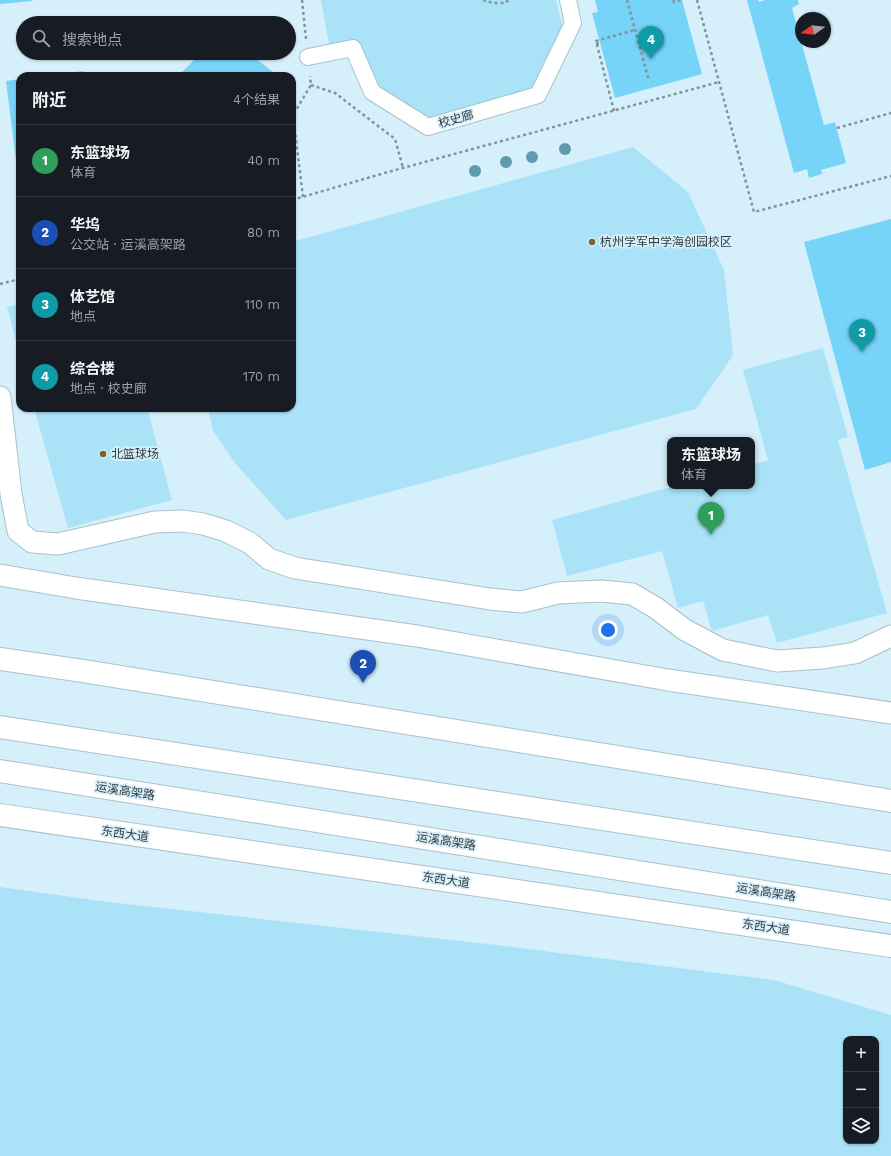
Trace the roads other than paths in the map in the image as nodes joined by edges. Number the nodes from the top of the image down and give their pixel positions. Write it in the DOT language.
graph roads {
  1 [pos="568,0"];
  2 [pos="308,57"];
  3 [pos="0,397"];
  4 [pos="0,575"];
  5 [pos="891,636"];
  6 [pos="0,659"];
  7 [pos="891,713"];
  8 [pos="0,727"];
  9 [pos="0,771"];
  10 [pos="891,801"];
  11 [pos="0,815"];
  12 [pos="891,863"];
  13 [pos="891,912"];
  14 [pos="891,946"];
  1 -- 2 [label="street, 校史廊"];
  3 -- 5 [label="street"];
  4 -- 7 [label="street"];
  6 -- 10 [label="highway"];
  8 -- 12 [label="highway"];
  9 -- 13 [label="highway, 运溪高架路"];
  11 -- 14 [label="highway, 东西大道"];
}
